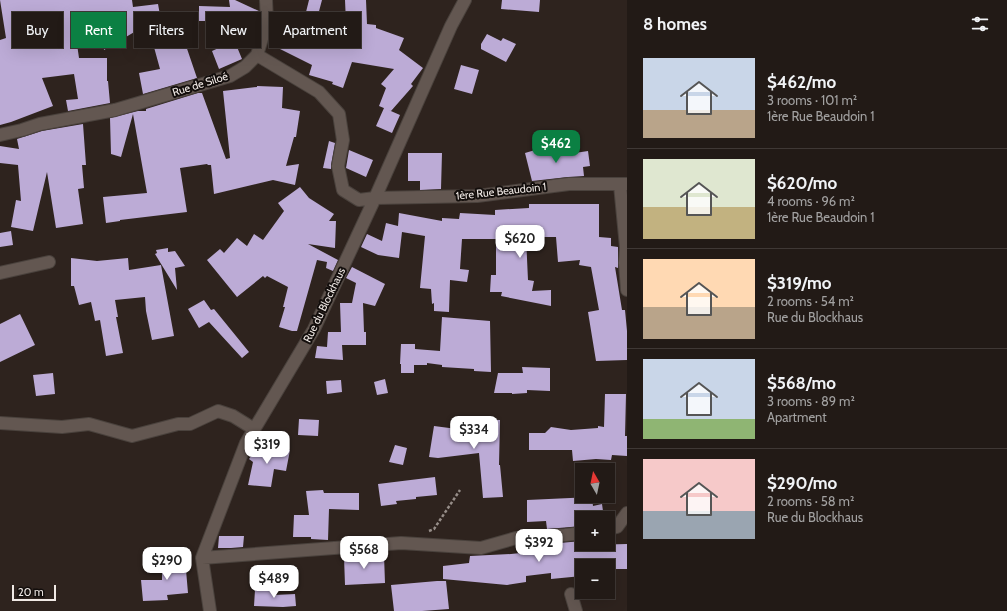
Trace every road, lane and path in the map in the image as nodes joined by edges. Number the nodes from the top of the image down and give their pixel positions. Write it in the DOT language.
graph roads {
  1 [pos="266,0"];
  2 [pos="465,0"];
  3 [pos="258,55"];
  4 [pos="0,135"];
  5 [pos="623,185"];
  6 [pos="375,198"];
  7 [pos="49,262"];
  8 [pos="0,273"];
  9 [pos="627,290"];
  10 [pos="0,423"];
  11 [pos="254,429"];
  12 [pos="460,490"];
  13 [pos="627,513"];
  14 [pos="615,528"];
  15 [pos="428,531"];
  16 [pos="575,534"];
  17 [pos="202,558"];
  18 [pos="571,594"];
  19 [pos="210,611"];
  20 [pos="576,611"];
  1 -- 3 [label="street"];
  2 -- 6 [label="street, Rue du Blockhaus"];
  3 -- 4 [label="street, Rue de Siloé"];
  3 -- 6 [label="street"];
  5 -- 6 [label="street, 1ère Rue Beaudoin 1"];
  5 -- 9 [label="street"];
  6 -- 11 [label="street, Rue du Blockhaus"];
  7 -- 8 [label="street"];
  10 -- 11 [label="street"];
  11 -- 17 [label="street, Rue du Blockhaus"];
  12 -- 15 [label="path"];
  13 -- 14 [label="street"];
  16 -- 17 [label="street"];
  17 -- 19 [label="street, Rue du Blockhaus"];
  18 -- 20 [label="street"];
}
